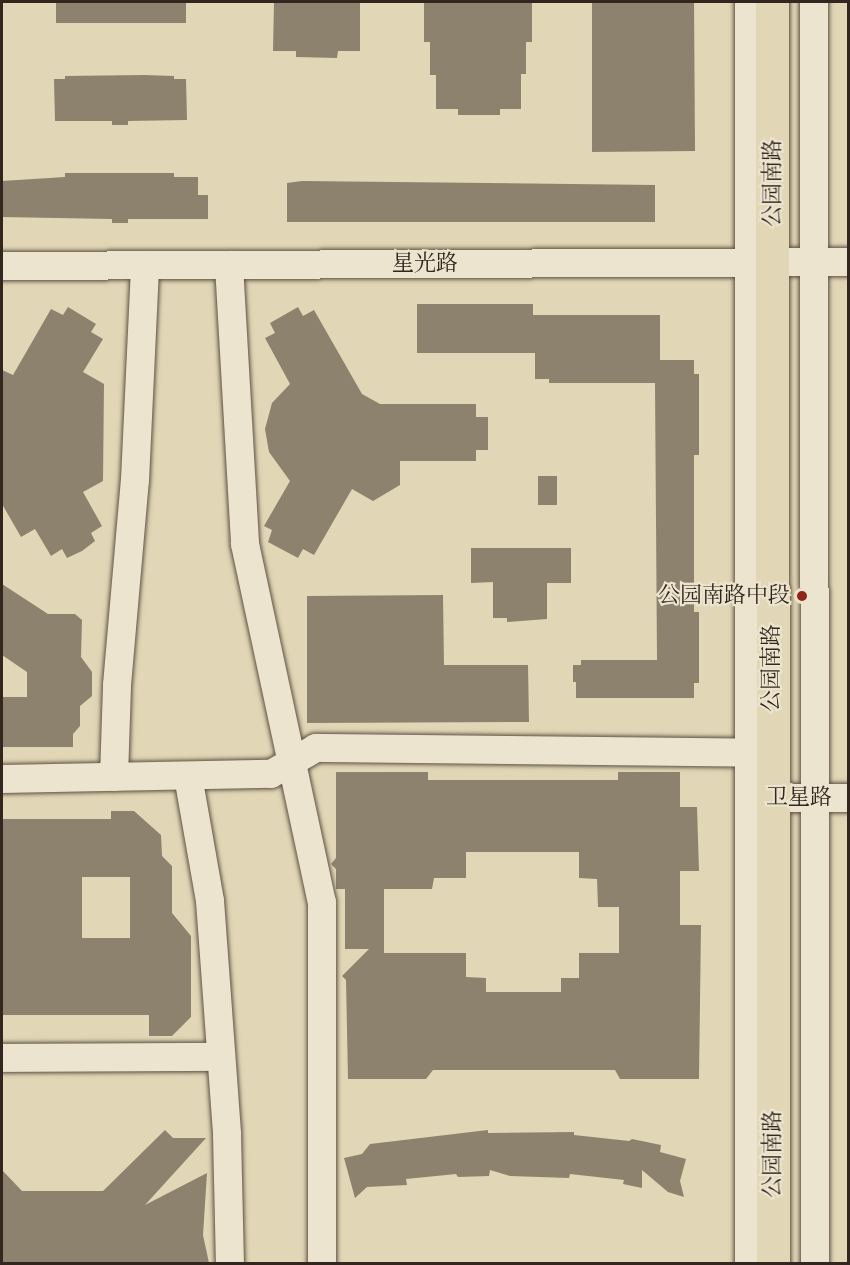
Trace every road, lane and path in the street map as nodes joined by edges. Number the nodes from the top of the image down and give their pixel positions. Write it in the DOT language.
graph roads {
  1 [pos="749,2"];
  2 [pos="772,2"];
  3 [pos="794,2"];
  4 [pos="814,2"];
  5 [pos="783,262"];
  6 [pos="849,262"];
  7 [pos="229,265"];
  8 [pos="145,266"];
  9 [pos="2,267"];
  10 [pos="760,753"];
  11 [pos="292,762"];
  12 [pos="188,776"];
  13 [pos="114,777"];
  14 [pos="2,779"];
  15 [pos="782,798"];
  16 [pos="849,798"];
  17 [pos="221,1057"];
  18 [pos="2,1058"];
  19 [pos="230,1263"];
  20 [pos="322,1263"];
  21 [pos="749,1263"];
  22 [pos="773,1263"];
  23 [pos="791,1263"];
  24 [pos="814,1263"];
  1 -- 5 [label="street"];
  2 -- 5 [label="main road, 公园南路"];
  3 -- 5 [label="main road, 公园南路"];
  4 -- 5 [label="street"];
  5 -- 6 [label="street, 星光路"];
  5 -- 7 [label="street, 星光路"];
  5 -- 10 [label="main road, 公园南路"];
  5 -- 15 [label="main road, 公园南路"];
  7 -- 8 [label="street, 星光路"];
  7 -- 11 [label="street"];
  8 -- 9 [label="street, 星光路"];
  8 -- 13 [label="street"];
  10 -- 11 [label="street"];
  10 -- 15 [label="main road, 公园南路"];
  11 -- 12 [label="street"];
  11 -- 20 [label="street"];
  12 -- 13 [label="street"];
  12 -- 17 [label="street"];
  13 -- 14 [label="street"];
  15 -- 16 [label="street, 卫星路"];
  15 -- 21 [label="street"];
  15 -- 22 [label="main road, 公园南路"];
  15 -- 23 [label="main road, 公园南路"];
  15 -- 24 [label="street"];
  17 -- 18 [label="street"];
  17 -- 19 [label="street"];
}
